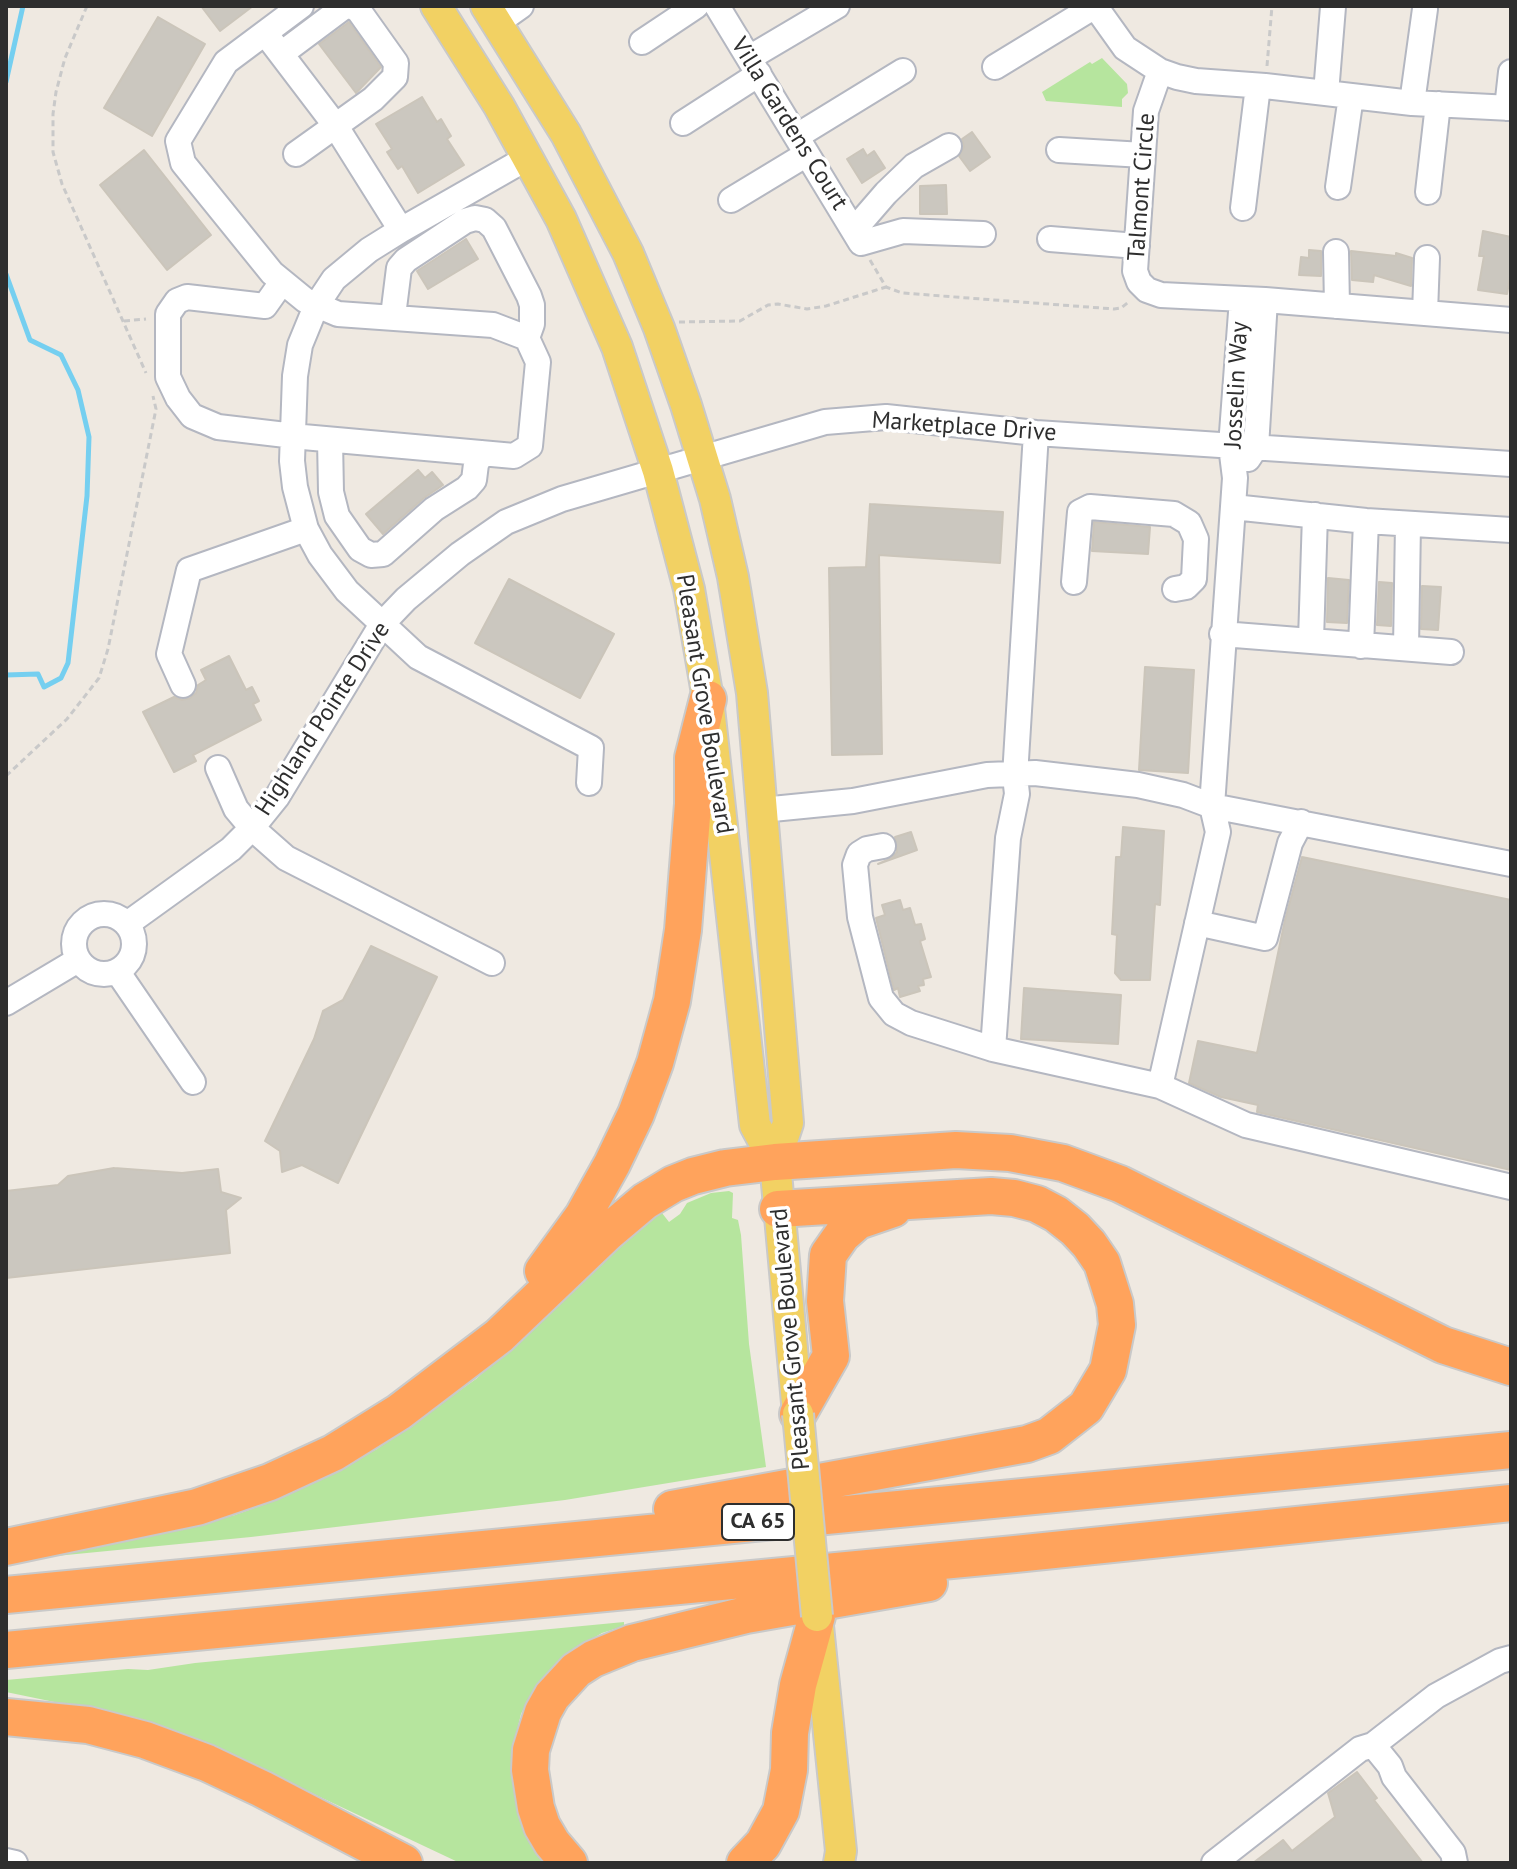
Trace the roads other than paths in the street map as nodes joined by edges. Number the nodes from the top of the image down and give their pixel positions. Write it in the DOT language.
graph roads {
  1 [pos="301,6"];
  2 [pos="352,6"];
  3 [pos="436,6"];
  4 [pos="460,6"];
  5 [pos="696,6"];
  6 [pos="717,6"];
  7 [pos="837,6"];
  8 [pos="1095,6"];
  9 [pos="1333,7"];
  10 [pos="1425,9"];
  11 [pos="501,12"];
  12 [pos="265,33"];
  13 [pos="642,42"];
  14 [pos="281,54"];
  15 [pos="754,66"];
  16 [pos="995,67"];
  17 [pos="903,71"];
  18 [pos="1160,71"];
  19 [pos="1511,72"];
  20 [pos="1262,86"];
  21 [pos="1326,93"];
  22 [pos="1351,96"];
  23 [pos="1412,103"];
  24 [pos="1438,104"];
  25 [pos="1509,108"];
  26 [pos="683,123"];
  27 [pos="335,125"];
  28 [pos="802,145"];
  29 [pos="949,146"];
  30 [pos="1059,150"];
  31 [pos="296,154"];
  32 [pos="1143,155"];
  33 [pos="529,157"];
  34 [pos="1338,187"];
  35 [pos="1428,192"];
  36 [pos="731,200"];
  37 [pos="1243,208"];
  38 [pos="401,230"];
  39 [pos="983,234"];
  40 [pos="858,236"];
  41 [pos="1050,239"];
  42 [pos="1137,246"];
  43 [pos="1336,252"];
  44 [pos="1427,258"];
  45 [pos="282,282"];
  46 [pos="1254,300"];
  47 [pos="316,306"];
  48 [pos="1337,306"];
  49 [pos="1425,313"];
  50 [pos="393,316"];
  51 [pos="1511,320"];
  52 [pos="527,338"];
  53 [pos="1036,433"];
  54 [pos="292,435"];
  55 [pos="330,440"];
  56 [pos="1231,446"];
  57 [pos="1256,447"];
  58 [pos="482,453"];
  59 [pos="703,458"];
  60 [pos="1511,464"];
  61 [pos="658,471"];
  62 [pos="1235,478"];
  63 [pos="1233,507"];
  64 [pos="1321,516"];
  65 [pos="1387,523"];
  66 [pos="306,529"];
  67 [pos="1511,530"];
  68 [pos="1074,582"];
  69 [pos="1175,589"];
  70 [pos="382,624"];
  71 [pos="1222,634"];
  72 [pos="1316,641"];
  73 [pos="1383,647"];
  74 [pos="1451,652"];
  75 [pos="183,685"];
  76 [pos="708,699"];
  77 [pos="218,768"];
  78 [pos="1015,776"];
  79 [pos="589,783"];
  80 [pos="1212,806"];
  81 [pos="762,810"];
  82 [pos="1301,822"];
  83 [pos="252,828"];
  84 [pos="883,846"];
  85 [pos="1511,864"];
  86 [pos="1197,923"];
  87 [pos="127,924"];
  88 [pos="78,960"];
  89 [pos="492,963"];
  90 [pos="117,971"];
  91 [pos="6,1003"];
  92 [pos="993,1049"];
  93 [pos="193,1082"];
  94 [pos="1160,1086"];
  95 [pos="775,1162"];
  96 [pos="1511,1187"];
  97 [pos="921,1201"];
  98 [pos="778,1209"];
  99 [pos="463,1363"];
  100 [pos="1511,1367"];
  101 [pos="798,1414"];
  102 [pos="1511,1450"];
  103 [pos="1511,1503"];
  104 [pos="6,1547"];
  105 [pos="1015,1554"];
  106 [pos="380,1558"];
  107 [pos="6,1595"];
  108 [pos="817,1616"];
  109 [pos="6,1650"];
  110 [pos="1511,1658"];
  111 [pos="810,1680"];
  112 [pos="6,1717"];
  113 [pos="1373,1745"];
  114 [pos="843,1859"];
  115 [pos="6,1861"];
  116 [pos="15,1863"];
  117 [pos="404,1863"];
  118 [pos="569,1863"];
  119 [pos="745,1863"];
  120 [pos="1214,1863"];
  121 [pos="1455,1863"];
  1 -- 12 [label="street"];
  2 -- 14 [label="street"];
  2 -- 27 [label="street"];
  3 -- 33 [label="main road, Pleasant Grove Boulevard"];
  4 -- 11 [label="main road"];
  5 -- 13 [label="street"];
  6 -- 15 [label="street, Villa Gardens Court"];
  7 -- 15 [label="street"];
  8 -- 16 [label="street"];
  8 -- 18 [label="street"];
  9 -- 21 [label="street"];
  10 -- 23 [label="street"];
  11 -- 59 [label="main road, Pleasant Grove Boulevard"];
  12 -- 14 [label="street"];
  12 -- 45 [label="street"];
  14 -- 27 [label="street"];
  15 -- 26 [label="street"];
  15 -- 28 [label="street, Villa Gardens Court"];
  17 -- 28 [label="street"];
  18 -- 20 [label="street"];
  18 -- 32 [label="street, Talmont Circle"];
  19 -- 25 [label="street"];
  20 -- 21 [label="street"];
  20 -- 37 [label="street"];
  21 -- 22 [label="street"];
  22 -- 23 [label="street"];
  22 -- 34 [label="street"];
  23 -- 24 [label="street"];
  24 -- 25 [label="street"];
  24 -- 35 [label="street"];
  27 -- 31 [label="street"];
  27 -- 38 [label="street"];
  28 -- 36 [label="street"];
  28 -- 40 [label="street, Villa Gardens Court"];
  29 -- 40 [label="street"];
  30 -- 32 [label="street"];
  32 -- 42 [label="street, Talmont Circle"];
  33 -- 38 [label="street"];
  33 -- 61 [label="main road, Pleasant Grove Boulevard"];
  38 -- 47 [label="street"];
  39 -- 40 [label="street"];
  41 -- 42 [label="street"];
  42 -- 46 [label="street, Talmont Circle"];
  43 -- 48 [label="street"];
  44 -- 49 [label="street"];
  45 -- 47 [label="street"];
  45 -- 54 [label="street"];
  46 -- 48 [label="street, Talmont Circle"];
  46 -- 56 [label="street, Josselin Way"];
  46 -- 57 [label="street, Josselin Way"];
  47 -- 50 [label="street"];
  47 -- 54 [label="street"];
  48 -- 49 [label="street, Talmont Circle"];
  49 -- 51 [label="street, Talmont Circle"];
  50 -- 52 [label="street"];
  50 -- 52 [label="street"];
  52 -- 58 [label="street"];
  53 -- 56 [label="street, Marketplace Drive"];
  53 -- 59 [label="street, Marketplace Drive"];
  53 -- 78 [label="street"];
  54 -- 55 [label="street"];
  54 -- 66 [label="street"];
  55 -- 58 [label="street"];
  55 -- 58 [label="street"];
  56 -- 57 [label="street, Marketplace Drive"];
  56 -- 62 [label="street, Josselin Way"];
  57 -- 60 [label="street"];
  57 -- 62 [label="street, Josselin Way"];
  59 -- 61 [label="street, Highland Pointe Drive"];
  59 -- 81 [label="main road, Pleasant Grove Boulevard"];
  61 -- 70 [label="street, Highland Pointe Drive"];
  61 -- 76 [label="main road, Pleasant Grove Boulevard"];
  62 -- 63 [label="street"];
  63 -- 64 [label="street"];
  63 -- 71 [label="street"];
  64 -- 65 [label="street"];
  64 -- 72 [label="street"];
  65 -- 67 [label="street"];
  65 -- 73 [label="street"];
  65 -- 73 [label="street"];
  66 -- 70 [label="street"];
  66 -- 75 [label="street"];
  68 -- 69 [label="street"];
  70 -- 79 [label="street"];
  70 -- 83 [label="street, Highland Pointe Drive"];
  71 -- 72 [label="street"];
  71 -- 80 [label="street"];
  72 -- 73 [label="street"];
  73 -- 74 [label="street"];
  76 -- 95 [label="main road, Pleasant Grove Boulevard"];
  76 -- 99 [label="highway"];
  77 -- 83 [label="street"];
  78 -- 80 [label="street"];
  78 -- 81 [label="street"];
  78 -- 92 [label="street"];
  80 -- 82 [label="street"];
  80 -- 86 [label="street"];
  81 -- 95 [label="main road, Pleasant Grove Boulevard"];
  82 -- 85 [label="street"];
  82 -- 86 [label="street"];
  83 -- 87 [label="street, Highland Pointe Drive"];
  83 -- 89 [label="street"];
  84 -- 92 [label="street"];
  86 -- 94 [label="street"];
  87 -- 88 [label="street"];
  87 -- 90 [label="street"];
  88 -- 90 [label="street"];
  88 -- 91 [label="street"];
  90 -- 93 [label="street"];
  92 -- 94 [label="street"];
  94 -- 96 [label="street"];
  95 -- 98 [label="main road, Pleasant Grove Boulevard"];
  95 -- 99 [label="highway"];
  95 -- 100 [label="highway"];
  97 -- 98 [label="highway"];
  97 -- 101 [label="highway"];
  97 -- 106 [label="highway"];
  98 -- 101 [label="main road, Pleasant Grove Boulevard"];
  99 -- 104 [label="highway"];
  101 -- 108 [label="main road, Pleasant Grove Boulevard, bridge"];
  102 -- 106 [label="highway, CA 65"];
  103 -- 105 [label="highway, CA 65"];
  105 -- 109 [label="highway, CA 65"];
  105 -- 118 [label="highway"];
  106 -- 107 [label="highway, CA 65"];
  108 -- 111 [label="highway"];
  110 -- 113 [label="street"];
  111 -- 114 [label="main road"];
  111 -- 119 [label="highway"];
  112 -- 117 [label="highway"];
  113 -- 120 [label="street"];
  113 -- 121 [label="street"];
  115 -- 116 [label="street"];
}
